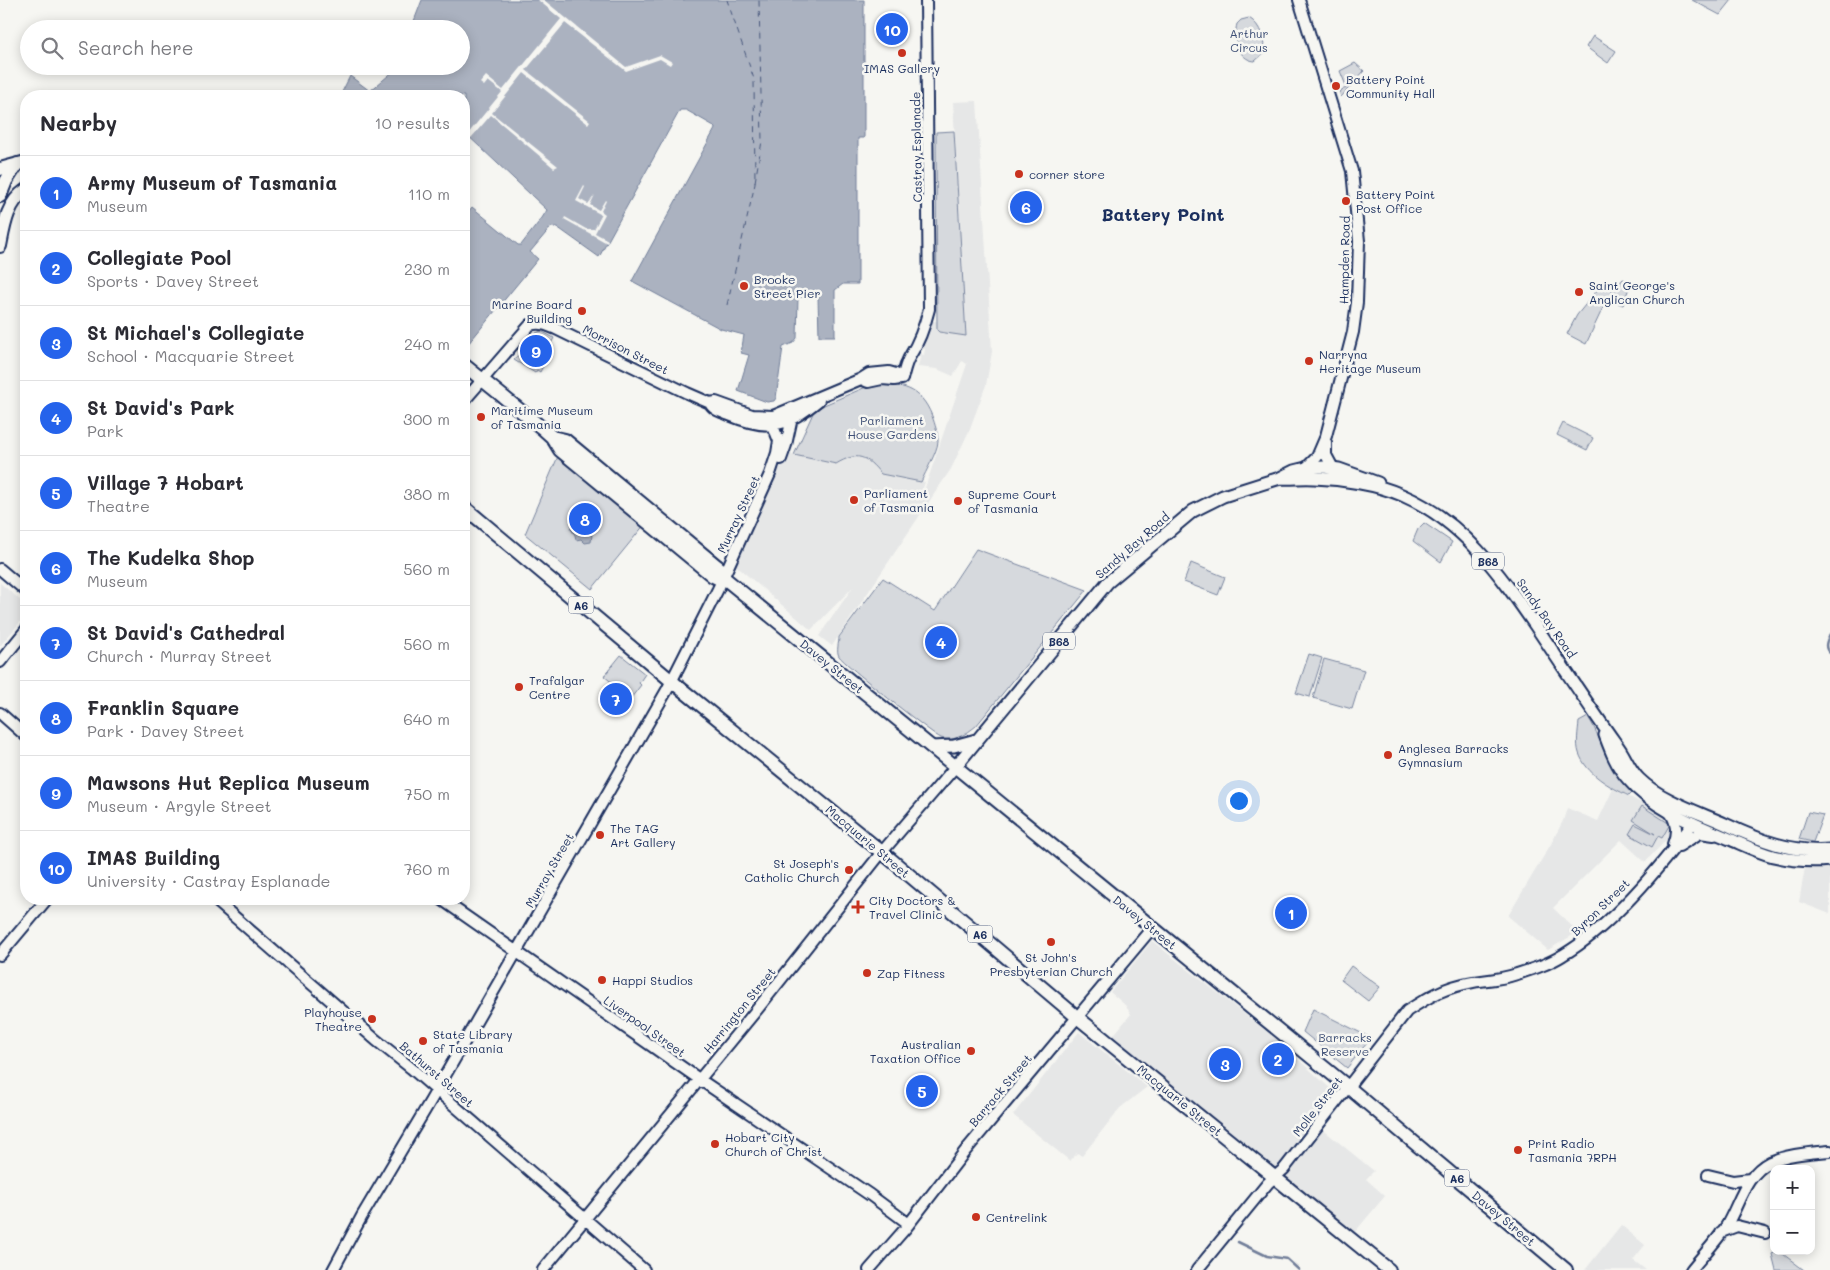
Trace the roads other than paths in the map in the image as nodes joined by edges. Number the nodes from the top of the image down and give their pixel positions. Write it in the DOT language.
graph roads {
  1 [pos="926,0"];
  2 [pos="1300,0"];
  3 [pos="20,164"];
  4 [pos="20,166"];
  5 [pos="0,170"];
  6 [pos="20,189"];
  7 [pos="1,190"];
  8 [pos="20,195"];
  9 [pos="0,246"];
  10 [pos="470,370"];
  11 [pos="902,378"];
  12 [pos="482,380"];
  13 [pos="470,394"];
  14 [pos="710,402"];
  15 [pos="793,413"];
  16 [pos="769,425"];
  17 [pos="1326,436"];
  18 [pos="1306,468"];
  19 [pos="1333,468"];
  20 [pos="1348,471"];
  21 [pos="770,474"];
  22 [pos="1280,478"];
  23 [pos="1353,482"];
  24 [pos="1388,489"];
  25 [pos="470,512"];
  26 [pos="0,569"];
  27 [pos="723,577"];
  28 [pos="20,586"];
  29 [pos="20,637"];
  30 [pos="0,662"];
  31 [pos="672,681"];
  32 [pos="0,713"];
  33 [pos="1600,722"];
  34 [pos="20,731"];
  35 [pos="976,740"];
  36 [pos="931,746"];
  37 [pos="955,767"];
  38 [pos="1667,809"];
  39 [pos="1700,813"];
  40 [pos="1692,823"];
  41 [pos="1728,838"];
  42 [pos="1830,850"];
  43 [pos="882,852"];
  44 [pos="1786,853"];
  45 [pos="1669,854"];
  46 [pos="1830,860"];
  47 [pos="42,905"];
  48 [pos="221,905"];
  49 [pos="450,905"];
  50 [pos="1152,928"];
  51 [pos="517,951"];
  52 [pos="0,955"];
  53 [pos="1472,982"];
  54 [pos="1077,1018"];
  55 [pos="699,1079"];
  56 [pos="1348,1087"];
  57 [pos="437,1090"];
  58 [pos="1830,1151"];
  59 [pos="1708,1175"];
  60 [pos="1275,1177"];
  61 [pos="1750,1179"];
  62 [pos="585,1219"];
  63 [pos="909,1224"];
  64 [pos="1721,1232"];
  65 [pos="1765,1232"];
  66 [pos="334,1270"];
  67 [pos="543,1270"];
  68 [pos="644,1270"];
  69 [pos="869,1270"];
  70 [pos="1197,1270"];
  71 [pos="1389,1270"];
  72 [pos="1566,1270"];
  73 [pos="1691,1270"];
  1 -- 11 [label="street, Castray Esplanade"];
  2 -- 17 [label="street, Hampden Road"];
  3 -- 5 [label="highway"];
  4 -- 7 [label="highway"];
  6 -- 7 [label="highway"];
  8 -- 9 [label="highway"];
  10 -- 12 [label="highway, Davey Street / A6"];
  11 -- 15 [label="street, Morrison Street"];
  12 -- 13 [label="street"];
  12 -- 14 [label="street, Morrison Street"];
  12 -- 27 [label="highway, Davey Street / A6"];
  14 -- 15 [label="street, Morrison Street"];
  14 -- 16 [label="street, Morrison Street"];
  15 -- 16 [label="street, Morrison Street"];
  15 -- 21 [label="street, Murray Street"];
  16 -- 21 [label="street, Murray Street"];
  17 -- 18 [label="street, Hampden Road"];
  17 -- 19 [label="street, Hampden Road"];
  18 -- 19 [label="main road, Sandy Bay Road / B68"];
  18 -- 22 [label="main road, Sandy Bay Road / B68"];
  19 -- 20 [label="main road, Sandy Bay Road / B68"];
  20 -- 23 [label="main road"];
  20 -- 24 [label="main road, Sandy Bay Road / B68"];
  21 -- 27 [label="street, Murray Street"];
  22 -- 23 [label="main road, Sandy Bay Road / B68"];
  22 -- 35 [label="main road, Sandy Bay Road / B68"];
  23 -- 24 [label="main road, Sandy Bay Road / B68"];
  24 -- 33 [label="main road, Sandy Bay Road / B68"];
  25 -- 31 [label="highway, Macquarie Street / A6"];
  26 -- 28 [label="street"];
  27 -- 31 [label="street, Murray Street"];
  27 -- 36 [label="highway, Davey Street / A6"];
  29 -- 30 [label="street"];
  31 -- 43 [label="highway, Macquarie Street / A6"];
  31 -- 51 [label="street, Murray Street"];
  32 -- 34 [label="street"];
  33 -- 38 [label="main road, Sandy Bay Road / B68"];
  33 -- 39 [label="main road, Sandy Bay Road / B68"];
  35 -- 36 [label="main road"];
  35 -- 37 [label="main road, Sandy Bay Road / B68"];
  36 -- 37 [label="highway, Davey Street / A6"];
  37 -- 43 [label="street, Harrington Street"];
  37 -- 50 [label="highway, Davey Street / A6"];
  38 -- 40 [label="main road, Sandy Bay Road / B68"];
  38 -- 45 [label="street"];
  39 -- 40 [label="main road"];
  39 -- 44 [label="main road, Sandy Bay Road / B68"];
  40 -- 41 [label="main road, Sandy Bay Road / B68"];
  40 -- 45 [label="street, Byron Street"];
  41 -- 44 [label="main road, Sandy Bay Road / B68"];
  41 -- 45 [label="street"];
  42 -- 44 [label="main road, Sandy Bay Road / B68"];
  43 -- 54 [label="highway, Macquarie Street / A6"];
  43 -- 55 [label="street, Harrington Street"];
  44 -- 46 [label="main road, Sandy Bay Road / B68"];
  45 -- 53 [label="street, Byron Street"];
  47 -- 52 [label="street"];
  48 -- 57 [label="street, Bathurst Street"];
  49 -- 51 [label="street, Liverpool Street"];
  50 -- 54 [label="street, Barrack Street"];
  50 -- 56 [label="highway, Davey Street / A6"];
  51 -- 55 [label="street, Liverpool Street"];
  51 -- 57 [label="street, Murray Street"];
  53 -- 56 [label="street, Molle Street"];
  54 -- 60 [label="highway, Macquarie Street / A6"];
  54 -- 63 [label="street, Barrack Street"];
  55 -- 62 [label="street, Harrington Street"];
  55 -- 63 [label="street, Liverpool Street"];
  56 -- 60 [label="street, Molle Street"];
  56 -- 72 [label="highway, Davey Street / A6"];
  57 -- 62 [label="street, Bathurst Street"];
  57 -- 66 [label="street, Murray Street"];
  58 -- 61 [label="street"];
  59 -- 61 [label="street"];
  60 -- 70 [label="street, Molle Street"];
  60 -- 71 [label="highway, Macquarie Street / A6"];
  61 -- 64 [label="street"];
  62 -- 67 [label="street, Harrington Street"];
  62 -- 68 [label="street, Bathurst Street"];
  63 -- 69 [label="street, Barrack Street"];
  64 -- 65 [label="street"];
  64 -- 73 [label="street"];
}
